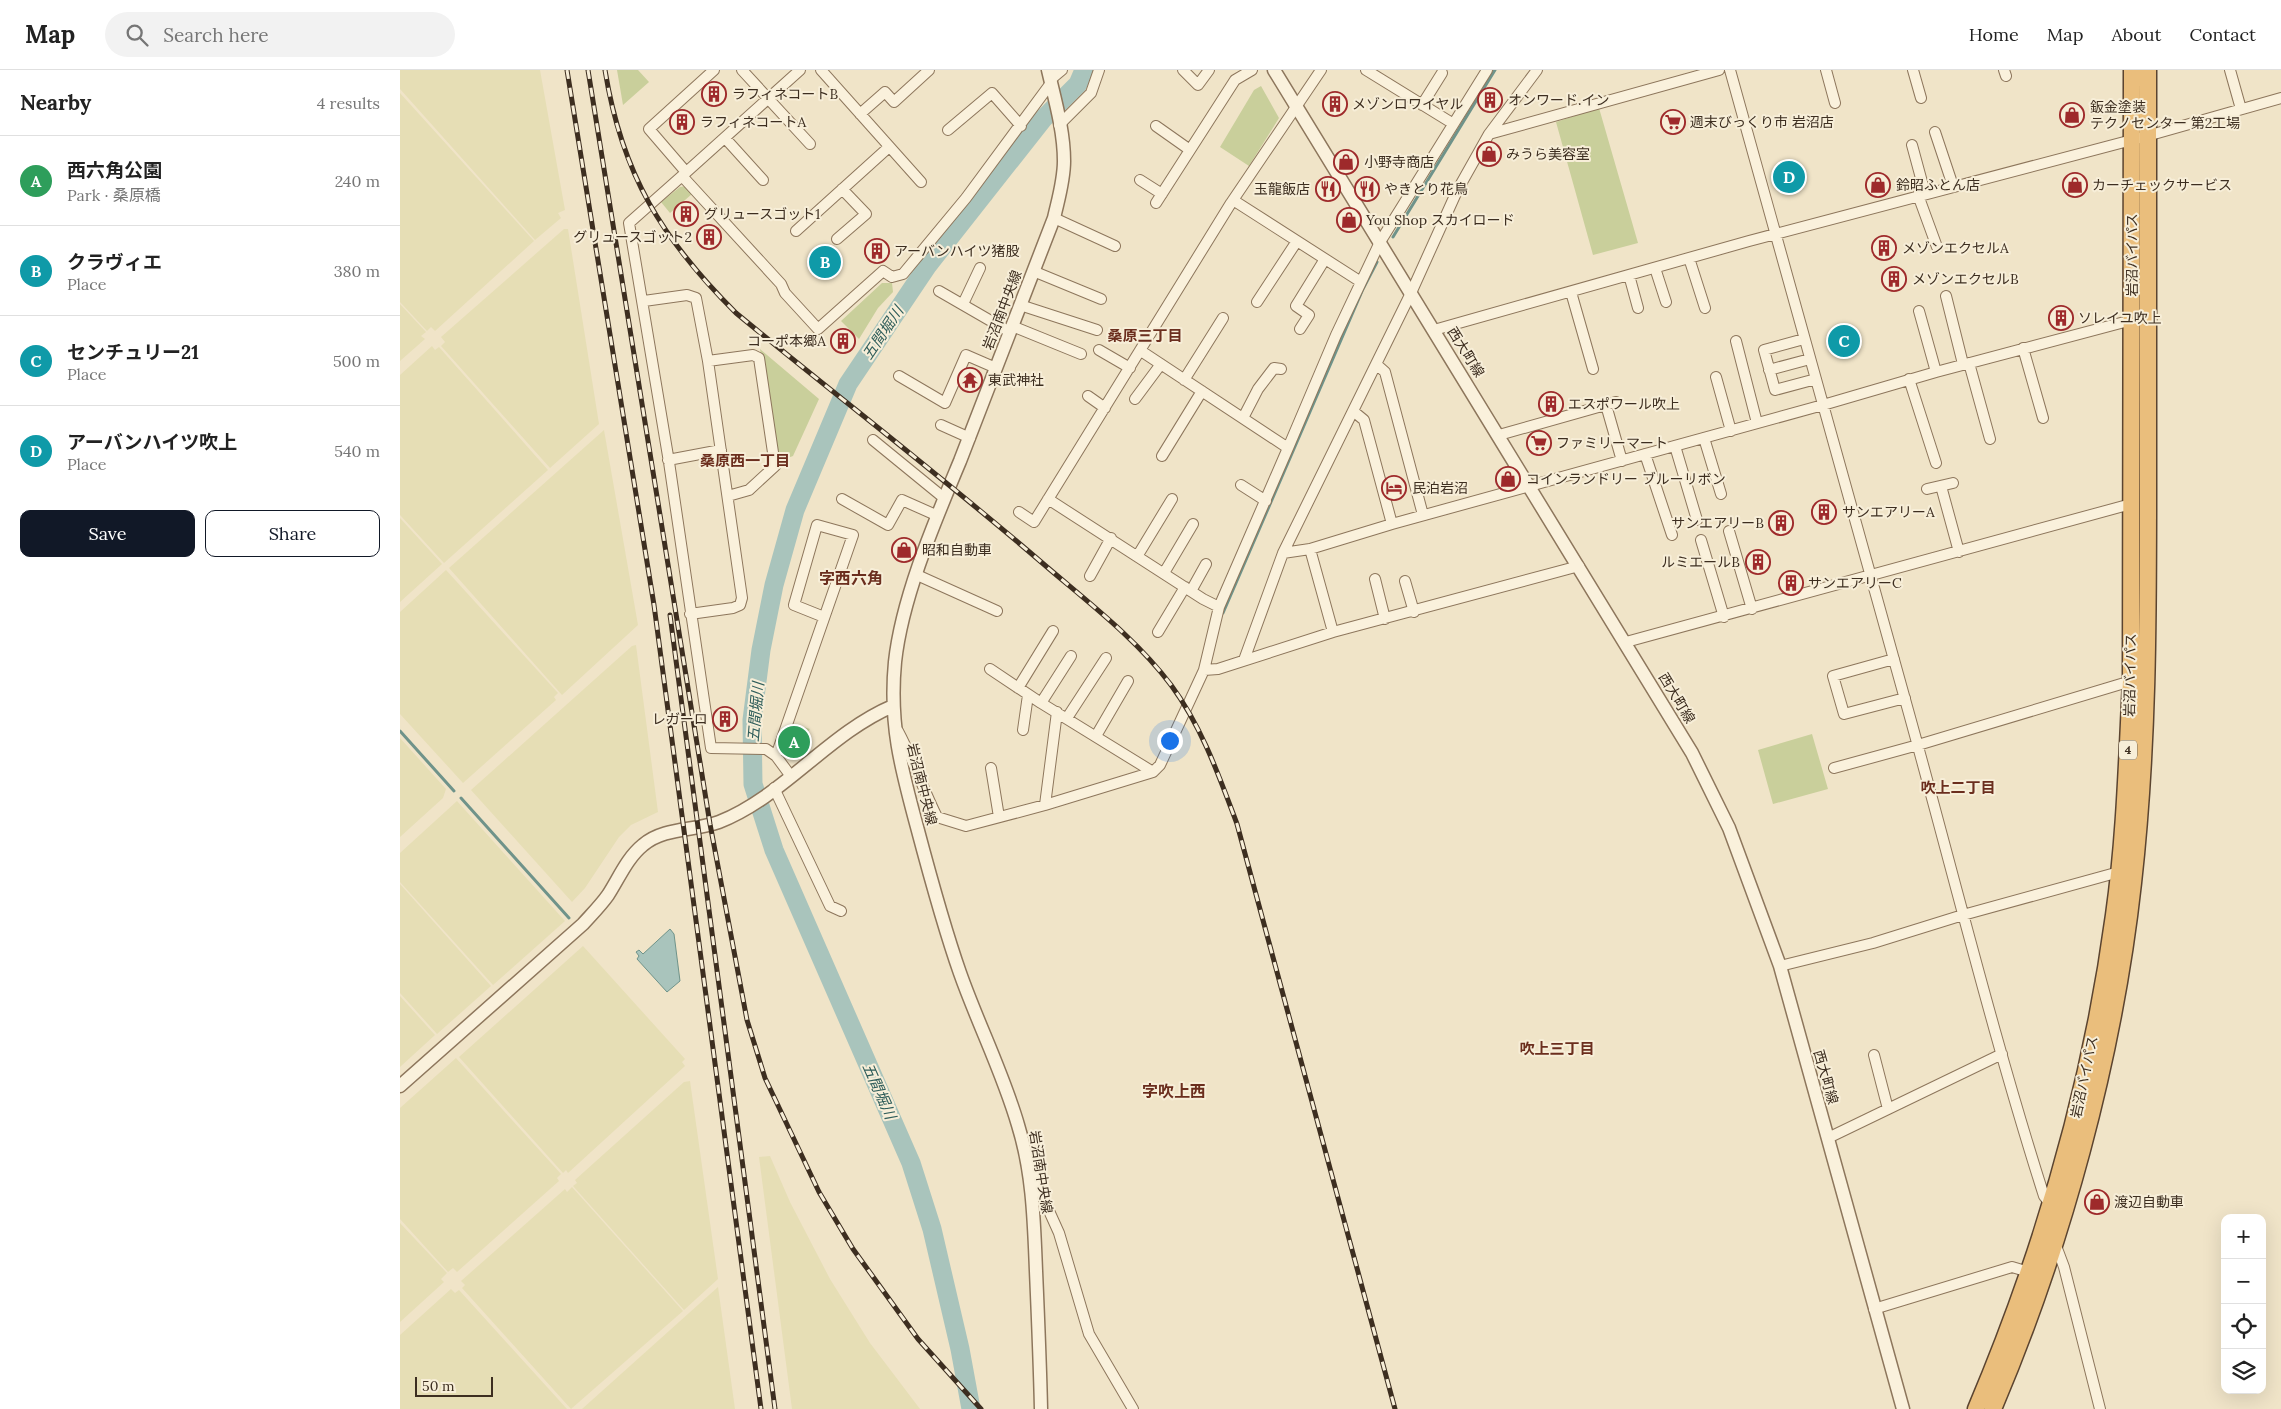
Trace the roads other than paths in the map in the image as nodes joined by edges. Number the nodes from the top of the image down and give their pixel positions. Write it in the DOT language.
graph roads {
  1 [pos="714,70"];
  2 [pos="742,70"];
  3 [pos="800,70"];
  4 [pos="821,70"];
  5 [pos="929,70"];
  6 [pos="1062,70"];
  7 [pos="1099,70"];
  8 [pos="1183,70"];
  9 [pos="1209,70"];
  10 [pos="1252,70"];
  11 [pos="1274,70"];
  12 [pos="1321,70"];
  13 [pos="1487,70"];
  14 [pos="1537,70"];
  15 [pos="1719,70"];
  16 [pos="1730,70"];
  17 [pos="1826,70"];
  18 [pos="1913,70"];
  19 [pos="2132,70"];
  20 [pos="2148,70"];
  21 [pos="2230,70"];
  22 [pos="1370,71"];
  23 [pos="1442,73"];
  24 [pos="1050,80"];
  25 [pos="1921,98"];
  26 [pos="2281,98"];
  27 [pos="767,99"];
  28 [pos="1835,103"];
  29 [pos="1422,105"];
  30 [pos="1297,109"];
  31 [pos="2241,109"];
  32 [pos="860,114"];
  33 [pos="1058,122"];
  34 [pos="1452,123"];
  35 [pos="1021,126"];
  36 [pos="1156,126"];
  37 [pos="948,130"];
  38 [pos="1935,132"];
  39 [pos="1489,134"];
  40 [pos="725,138"];
  41 [pos="2140,138"];
  42 [pos="810,144"];
  43 [pos="1912,145"];
  44 [pos="889,146"];
  45 [pos="1190,150"];
  46 [pos="684,174"];
  47 [pos="764,180"];
  48 [pos="1140,180"];
  49 [pos="921,182"];
  50 [pos="1953,186"];
  51 [pos="842,189"];
  52 [pos="1922,194"];
  53 [pos="1234,200"];
  54 [pos="1054,218"];
  55 [pos="796,231"];
  56 [pos="1774,234"];
  57 [pos="837,239"];
  58 [pos="1298,241"];
  59 [pos="1380,242"];
  60 [pos="1115,246"];
  61 [pos="1937,247"];
  62 [pos="1689,258"];
  63 [pos="1325,259"];
  64 [pos="980,268"];
  65 [pos="1655,268"];
  66 [pos="1033,271"];
  67 [pos="1629,275"];
  68 [pos="1361,282"];
  69 [pos="939,291"];
  70 [pos="1574,291"];
  71 [pos="1411,293"];
  72 [pos="1946,296"];
  73 [pos="1101,299"];
  74 [pos="644,301"];
  75 [pos="1257,302"];
  76 [pos="1666,302"];
  77 [pos="963,304"];
  78 [pos="1020,305"];
  79 [pos="1638,308"];
  80 [pos="1705,308"];
  81 [pos="1919,311"];
  82 [pos="1223,318"];
  83 [pos="2132,320"];
  84 [pos="1588,328"];
  85 [pos="1011,329"];
  86 [pos="1097,330"];
  87 [pos="1300,330"];
  88 [pos="1434,330"];
  89 [pos="1804,339"];
  90 [pos="1736,341"];
  91 [pos="2023,348"];
  92 [pos="1099,350"];
  93 [pos="1141,351"];
  94 [pos="1081,354"];
  95 [pos="1810,359"];
  96 [pos="708,361"];
  97 [pos="1160,364"];
  98 [pos="1376,364"];
  99 [pos="1966,364"];
  100 [pos="996,368"];
  101 [pos="1130,368"];
  102 [pos="1281,369"];
  103 [pos="1594,369"];
  104 [pos="1769,370"];
  105 [pos="1936,372"];
  106 [pos="899,376"];
  107 [pos="1716,377"];
  108 [pos="1816,379"];
  109 [pos="1184,380"];
  110 [pos="1909,380"];
  111 [pos="1202,391"];
  112 [pos="1088,396"];
  113 [pos="1135,399"];
  114 [pos="1823,405"];
  115 [pos="1105,408"];
  116 [pos="1353,411"];
  117 [pos="1243,418"];
  118 [pos="2043,418"];
  119 [pos="1757,423"];
  120 [pos="941,425"];
  121 [pos="1731,431"];
  122 [pos="1499,435"];
  123 [pos="970,438"];
  124 [pos="1704,438"];
  125 [pos="1990,439"];
  126 [pos="872,440"];
  127 [pos="1675,446"];
  128 [pos="1288,448"];
  129 [pos="721,450"];
  130 [pos="1645,454"];
  131 [pos="1162,456"];
  132 [pos="668,460"];
  133 [pos="1622,461"];
  134 [pos="1936,463"];
  135 [pos="1953,483"];
  136 [pos="1241,486"];
  137 [pos="1530,486"];
  138 [pos="1941,486"];
  139 [pos="1927,489"];
  140 [pos="1721,494"];
  141 [pos="728,496"];
  142 [pos="944,498"];
  143 [pos="842,499"];
  144 [pos="1048,499"];
  145 [pos="1172,499"];
  146 [pos="1266,501"];
  147 [pos="2131,504"];
  148 [pos="1019,512"];
  149 [pos="1423,515"];
  150 [pos="938,516"];
  151 [pos="1696,520"];
  152 [pos="1193,524"];
  153 [pos="1392,524"];
  154 [pos="1729,531"];
  155 [pos="1672,535"];
  156 [pos="1111,538"];
  157 [pos="1702,540"];
  158 [pos="1310,549"];
  159 [pos="1959,552"];
  160 [pos="1283,553"];
  161 [pos="1138,555"];
  162 [pos="1206,564"];
  163 [pos="1579,566"];
  164 [pos="1164,573"];
  165 [pos="917,575"];
  166 [pos="1090,576"];
  167 [pos="1871,577"];
  168 [pos="1375,579"];
  169 [pos="1405,581"];
  170 [pos="1188,589"];
  171 [pos="1219,608"];
  172 [pos="1752,609"];
  173 [pos="997,611"];
  174 [pos="1414,612"];
  175 [pos="690,614"];
  176 [pos="1724,617"];
  177 [pos="824,618"];
  178 [pos="1385,619"];
  179 [pos="1053,631"];
  180 [pos="1158,632"];
  181 [pos="1333,632"];
  182 [pos="1626,642"];
  183 [pos="1071,656"];
  184 [pos="1106,658"];
  185 [pos="1894,659"];
  186 [pos="1244,660"];
  187 [pos="990,669"];
  188 [pos="1204,670"];
  189 [pos="1128,681"];
  190 [pos="2130,681"];
  191 [pos="1018,688"];
  192 [pos="1028,695"];
  193 [pos="1905,698"];
  194 [pos="1041,703"];
  195 [pos="893,706"];
  196 [pos="1057,712"];
  197 [pos="1067,718"];
  198 [pos="895,725"];
  199 [pos="1024,730"];
  200 [pos="1096,736"];
  201 [pos="1918,745"];
  202 [pos="776,756"];
  203 [pos="991,768"];
  204 [pos="1834,768"];
  205 [pos="1153,772"];
  206 [pos="790,775"];
  207 [pos="771,790"];
  208 [pos="1046,805"];
  209 [pos="999,817"];
  210 [pos="2119,872"];
  211 [pos="842,910"];
  212 [pos="1963,915"];
  213 [pos="1780,966"];
  214 [pos="2002,1054"];
  215 [pos="1874,1055"];
  216 [pos="400,1086"];
  217 [pos="1888,1109"];
  218 [pos="1828,1138"];
  219 [pos="1027,1161"];
  220 [pos="2051,1204"];
  221 [pos="2054,1242"];
  222 [pos="2029,1272"];
  223 [pos="1874,1309"];
  224 [pos="1041,1409"];
  225 [pos="1133,1409"];
  226 [pos="1903,1409"];
  227 [pos="1976,1409"];
  228 [pos="1992,1409"];
  229 [pos="2100,1409"];
  1 -- 46 [label="street"];
  2 -- 27 [label="street"];
  3 -- 27 [label="street"];
  4 -- 32 [label="street"];
  5 -- 32 [label="street"];
  6 -- 24 [label="street"];
  7 -- 33 [label="street"];
  8 -- 9 [label="street"];
  10 -- 45 [label="street"];
  11 -- 30 [label="street, 西大町線"];
  12 -- 30 [label="street"];
  13 -- 34 [label="street"];
  14 -- 39 [label="street"];
  15 -- 39 [label="street"];
  16 -- 56 [label="street"];
  17 -- 28 [label="street"];
  18 -- 25 [label="street"];
  19 -- 41 [label="highway, 岩沼バイパス / 4"];
  20 -- 41 [label="highway, 岩沼バイパス / 4"];
  21 -- 31 [label="street"];
  22 -- 29 [label="street"];
  23 -- 29 [label="street"];
  24 -- 33 [label="street, 岩沼南中央線"];
  24 -- 35 [label="street"];
  26 -- 31 [label="street"];
  27 -- 40 [label="street"];
  27 -- 42 [label="street"];
  29 -- 34 [label="street"];
  30 -- 53 [label="street"];
  30 -- 59 [label="street, 西大町線"];
  31 -- 41 [label="street"];
  32 -- 44 [label="street"];
  33 -- 54 [label="street, 岩沼南中央線"];
  34 -- 59 [label="street"];
  35 -- 37 [label="street"];
  35 -- 46 [label="street"];
  36 -- 45 [label="street"];
  38 -- 50 [label="street"];
  39 -- 71 [label="street"];
  40 -- 46 [label="street"];
  40 -- 47 [label="street"];
  41 -- 50 [label="street"];
  41 -- 83 [label="highway, 岩沼バイパス / 4"];
  41 -- 221 [label="highway, 岩沼バイパス / 4"];
  43 -- 52 [label="street"];
  44 -- 49 [label="street"];
  44 -- 51 [label="street"];
  45 -- 48 [label="street"];
  46 -- 74 [label="street"];
  50 -- 52 [label="street"];
  51 -- 55 [label="street"];
  51 -- 57 [label="street"];
  52 -- 56 [label="street"];
  52 -- 61 [label="street"];
  53 -- 58 [label="street"];
  53 -- 93 [label="street"];
  54 -- 60 [label="street"];
  54 -- 66 [label="street, 岩沼南中央線"];
  56 -- 62 [label="street"];
  56 -- 89 [label="street"];
  58 -- 63 [label="street"];
  58 -- 75 [label="street"];
  59 -- 68 [label="street"];
  59 -- 71 [label="street, 西大町線"];
  62 -- 65 [label="street"];
  62 -- 80 [label="street"];
  63 -- 68 [label="street"];
  63 -- 87 [label="street"];
  64 -- 77 [label="street"];
  65 -- 67 [label="street"];
  65 -- 76 [label="street"];
  66 -- 73 [label="street"];
  66 -- 78 [label="street, 岩沼南中央線"];
  67 -- 70 [label="street"];
  67 -- 79 [label="street"];
  68 -- 128 [label="street"];
  69 -- 77 [label="street"];
  70 -- 84 [label="street"];
  70 -- 88 [label="street"];
  70 -- 103 [label="street"];
  71 -- 88 [label="street, 西大町線"];
  71 -- 98 [label="street"];
  72 -- 99 [label="street"];
  74 -- 96 [label="street"];
  74 -- 132 [label="street"];
  77 -- 85 [label="street"];
  78 -- 85 [label="street, 岩沼南中央線"];
  78 -- 86 [label="street"];
  81 -- 105 [label="street"];
  82 -- 109 [label="street"];
  83 -- 91 [label="street"];
  83 -- 147 [label="highway, 岩沼バイパス / 4"];
  85 -- 94 [label="street"];
  85 -- 100 [label="street, 岩沼南中央線"];
  88 -- 122 [label="street, 西大町線"];
  89 -- 95 [label="street"];
  89 -- 104 [label="street"];
  90 -- 119 [label="street"];
  91 -- 99 [label="street"];
  91 -- 118 [label="street"];
  92 -- 101 [label="street"];
  93 -- 97 [label="street"];
  93 -- 101 [label="street"];
  95 -- 104 [label="street"];
  95 -- 108 [label="street"];
  96 -- 129 [label="street"];
  96 -- 141 [label="street"];
  97 -- 109 [label="street"];
  97 -- 113 [label="street"];
  98 -- 116 [label="street"];
  98 -- 149 [label="street"];
  99 -- 105 [label="street"];
  99 -- 125 [label="street"];
  100 -- 106 [label="street"];
  100 -- 123 [label="street, 岩沼南中央線"];
  101 -- 115 [label="street"];
  102 -- 117 [label="street"];
  104 -- 108 [label="street"];
  105 -- 110 [label="street"];
  107 -- 121 [label="street"];
  108 -- 114 [label="street"];
  109 -- 111 [label="street"];
  110 -- 114 [label="street"];
  110 -- 134 [label="street"];
  111 -- 117 [label="street"];
  111 -- 131 [label="street"];
  112 -- 115 [label="street"];
  114 -- 119 [label="street"];
  114 -- 167 [label="street"];
  115 -- 144 [label="street"];
  116 -- 153 [label="street"];
  116 -- 160 [label="street"];
  117 -- 128 [label="street"];
  119 -- 121 [label="street"];
  120 -- 123 [label="street"];
  121 -- 124 [label="street"];
  122 -- 133 [label="street"];
  122 -- 137 [label="street, 西大町線"];
  123 -- 142 [label="street, 岩沼南中央線"];
  124 -- 127 [label="street"];
  124 -- 140 [label="street"];
  126 -- 142 [label="street"];
  127 -- 130 [label="street"];
  127 -- 151 [label="street"];
  128 -- 146 [label="street"];
  129 -- 132 [label="street"];
  129 -- 141 [label="street"];
  130 -- 133 [label="street"];
  130 -- 155 [label="street"];
  132 -- 175 [label="street"];
  133 -- 137 [label="street"];
  135 -- 138 [label="street"];
  136 -- 146 [label="street"];
  137 -- 149 [label="street"];
  137 -- 163 [label="street, 西大町線"];
  138 -- 139 [label="street"];
  138 -- 159 [label="street"];
  141 -- 175 [label="street"];
  142 -- 150 [label="street, 岩沼南中央線"];
  143 -- 150 [label="street"];
  144 -- 148 [label="street"];
  144 -- 156 [label="street"];
  145 -- 161 [label="street"];
  146 -- 171 [label="street"];
  147 -- 159 [label="street"];
  147 -- 190 [label="highway, 岩沼バイパス / 4"];
  149 -- 153 [label="street"];
  150 -- 165 [label="street, 岩沼南中央線"];
  152 -- 164 [label="street"];
  153 -- 158 [label="street"];
  154 -- 172 [label="street"];
  156 -- 161 [label="street"];
  156 -- 166 [label="street"];
  157 -- 176 [label="street"];
  158 -- 160 [label="street"];
  158 -- 181 [label="street"];
  159 -- 167 [label="street"];
  160 -- 186 [label="street"];
  161 -- 164 [label="street"];
  162 -- 170 [label="street"];
  163 -- 174 [label="street"];
  163 -- 182 [label="street, 西大町線"];
  164 -- 170 [label="street"];
  165 -- 173 [label="street"];
  165 -- 195 [label="street, 岩沼南中央線"];
  167 -- 172 [label="street"];
  167 -- 185 [label="street"];
  168 -- 178 [label="street"];
  169 -- 174 [label="street"];
  170 -- 171 [label="street"];
  170 -- 180 [label="street"];
  171 -- 188 [label="street"];
  172 -- 176 [label="street"];
  174 -- 178 [label="street"];
  175 -- 202 [label="street"];
  176 -- 182 [label="street"];
  177 -- 177 [label="street"];
  177 -- 202 [label="street"];
  178 -- 181 [label="street"];
  179 -- 191 [label="street"];
  181 -- 186 [label="street"];
  182 -- 213 [label="street, 西大町線"];
  183 -- 194 [label="street"];
  184 -- 197 [label="street"];
  185 -- 193 [label="street"];
  185 -- 193 [label="street"];
  186 -- 188 [label="street"];
  187 -- 191 [label="street"];
  188 -- 205 [label="street"];
  189 -- 200 [label="street"];
  190 -- 201 [label="street"];
  190 -- 210 [label="highway, 岩沼バイパス / 4"];
  191 -- 192 [label="street"];
  192 -- 194 [label="street"];
  192 -- 199 [label="street"];
  193 -- 201 [label="street"];
  194 -- 196 [label="street"];
  195 -- 198 [label="street, 岩沼南中央線"];
  195 -- 206 [label="street"];
  196 -- 197 [label="street"];
  196 -- 208 [label="street"];
  197 -- 200 [label="street"];
  198 -- 209 [label="street"];
  198 -- 219 [label="street, 岩沼南中央線"];
  200 -- 205 [label="street"];
  201 -- 204 [label="street"];
  201 -- 212 [label="street"];
  202 -- 206 [label="street"];
  203 -- 209 [label="street"];
  205 -- 208 [label="street"];
  206 -- 207 [label="street"];
  207 -- 211 [label="street"];
  207 -- 216 [label="street"];
  208 -- 209 [label="street"];
  210 -- 212 [label="street"];
  210 -- 220 [label="highway, 岩沼バイパス / 4"];
  212 -- 213 [label="street"];
  212 -- 214 [label="street"];
  213 -- 218 [label="street, 西大町線"];
  214 -- 217 [label="street"];
  214 -- 220 [label="street"];
  215 -- 217 [label="street"];
  217 -- 218 [label="street"];
  218 -- 223 [label="street, 西大町線"];
  219 -- 224 [label="street, 岩沼南中央線"];
  219 -- 225 [label="street"];
  220 -- 222 [label="highway, 岩沼バイパス / 4"];
  221 -- 228 [label="highway, 岩沼バイパス / 4"];
  221 -- 229 [label="street"];
  222 -- 223 [label="street"];
  222 -- 227 [label="highway, 岩沼バイパス / 4"];
  223 -- 226 [label="street, 西大町線"];
}
